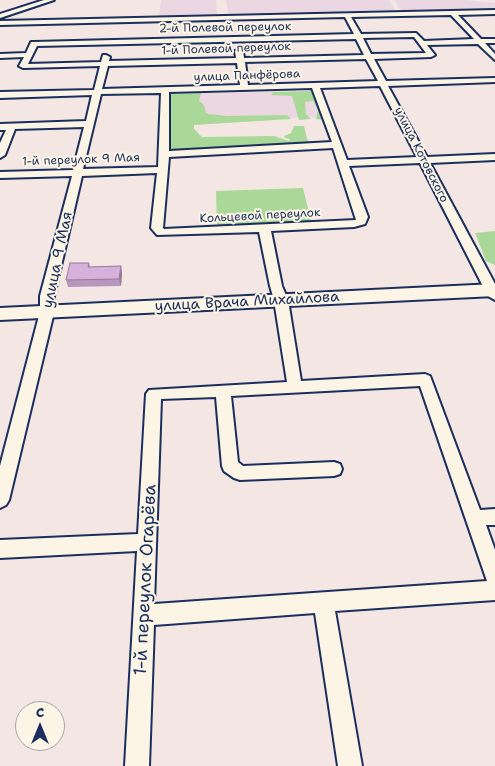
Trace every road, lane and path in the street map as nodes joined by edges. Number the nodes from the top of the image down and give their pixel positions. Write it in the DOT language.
graph roads {
  1 [pos="51,0"];
  2 [pos="495,12"];
  3 [pos="453,13"];
  4 [pos="346,15"];
  5 [pos="0,16"];
  6 [pos="114,21"];
  7 [pos="0,24"];
  8 [pos="235,29"];
  9 [pos="358,36"];
  10 [pos="495,41"];
  11 [pos="109,42"];
  12 [pos="479,42"];
  13 [pos="421,43"];
  14 [pos="27,55"];
  15 [pos="0,56"];
  16 [pos="370,57"];
  17 [pos="495,58"];
  18 [pos="241,60"];
  19 [pos="105,64"];
  20 [pos="495,80"];
  21 [pos="384,84"];
  22 [pos="316,87"];
  23 [pos="245,89"];
  24 [pos="165,91"];
  25 [pos="96,92"];
  26 [pos="0,95"];
  27 [pos="89,124"];
  28 [pos="0,126"];
  29 [pos="12,126"];
  30 [pos="337,146"];
  31 [pos="164,154"];
  32 [pos="0,156"];
  33 [pos="495,157"];
  34 [pos="423,160"];
  35 [pos="343,163"];
  36 [pos="163,170"];
  37 [pos="78,172"];
  38 [pos="0,176"];
  39 [pos="264,227"];
  40 [pos="494,292"];
  41 [pos="281,300"];
  42 [pos="47,312"];
  43 [pos="0,314"];
  44 [pos="295,387"];
  45 [pos="223,391"];
  46 [pos="334,469"];
  47 [pos="0,500"];
  48 [pos="495,517"];
  49 [pos="474,518"];
  50 [pos="148,542"];
  51 [pos="0,549"];
  52 [pos="495,576"];
  53 [pos="495,590"];
  54 [pos="323,602"];
  55 [pos="145,616"];
  56 [pos="137,766"];
  57 [pos="350,766"];
  1 -- 5 [label="street"];
  2 -- 3 [label="street"];
  3 -- 4 [label="street"];
  3 -- 12 [label="street"];
  4 -- 8 [label="street"];
  4 -- 9 [label="street, улица Котовского"];
  6 -- 7 [label="street"];
  6 -- 8 [label="street"];
  6 -- 11 [label="street, улица 9 Мая"];
  8 -- 9 [label="street, 2-й Полевой переулок"];
  8 -- 11 [label="street, 2-й Полевой переулок"];
  8 -- 18 [label="street"];
  9 -- 13 [label="street, 2-й Полевой переулок"];
  9 -- 16 [label="street, улица Котовского"];
  10 -- 12 [label="street"];
  11 -- 14 [label="street, 2-й Полевой переулок"];
  11 -- 19 [label="street, улица 9 Мая"];
  12 -- 13 [label="street"];
  12 -- 17 [label="street"];
  13 -- 16 [label="street, 1-й Полевой переулок"];
  14 -- 15 [label="street"];
  14 -- 19 [label="street, 1-й Полевой переулок"];
  16 -- 18 [label="street, 1-й Полевой переулок"];
  16 -- 21 [label="street, улица Котовского"];
  18 -- 19 [label="street, 1-й Полевой переулок"];
  18 -- 23 [label="street"];
  19 -- 25 [label="street, улица 9 Мая"];
  20 -- 21 [label="street, улица Панфёрова"];
  21 -- 22 [label="street, улица Панфёрова"];
  21 -- 34 [label="street, улица Котовского"];
  22 -- 23 [label="street, улица Панфёрова"];
  22 -- 30 [label="street, Кольцевой переулок"];
  23 -- 24 [label="street, улица Панфёрова"];
  24 -- 25 [label="street, улица Панфёрова"];
  24 -- 31 [label="street, Кольцевой переулок"];
  25 -- 26 [label="street, улица Панфёрова"];
  25 -- 27 [label="street, улица 9 Мая"];
  27 -- 29 [label="street"];
  27 -- 37 [label="street, улица 9 Мая"];
  28 -- 29 [label="street"];
  29 -- 32 [label="street"];
  30 -- 31 [label="street"];
  30 -- 35 [label="street, Кольцевой переулок"];
  31 -- 36 [label="street, Кольцевой переулок"];
  33 -- 34 [label="street"];
  34 -- 35 [label="street"];
  34 -- 40 [label="street, улица Котовского"];
  35 -- 39 [label="street, Кольцевой переулок"];
  36 -- 37 [label="street, 1-й переулок 9 Мая"];
  36 -- 39 [label="street, Кольцевой переулок"];
  37 -- 38 [label="street, 1-й переулок 9 Мая"];
  37 -- 42 [label="street, улица 9 Мая"];
  39 -- 41 [label="street"];
  40 -- 41 [label="main road, улица Врача Михайлова"];
  41 -- 42 [label="main road, улица Врача Михайлова"];
  41 -- 44 [label="street"];
  42 -- 43 [label="main road, улица Врача Михайлова"];
  42 -- 47 [label="street, улица 9 Мая"];
  44 -- 45 [label="street"];
  44 -- 49 [label="street"];
  45 -- 46 [label="street"];
  45 -- 50 [label="street, 1-й переулок Огарёва"];
  48 -- 49 [label="street"];
  49 -- 52 [label="street"];
  50 -- 51 [label="street"];
  50 -- 55 [label="street, 1-й переулок Огарёва"];
  53 -- 54 [label="street"];
  54 -- 55 [label="street"];
  54 -- 57 [label="street"];
  55 -- 56 [label="street, 1-й переулок Огарёва"];
}
